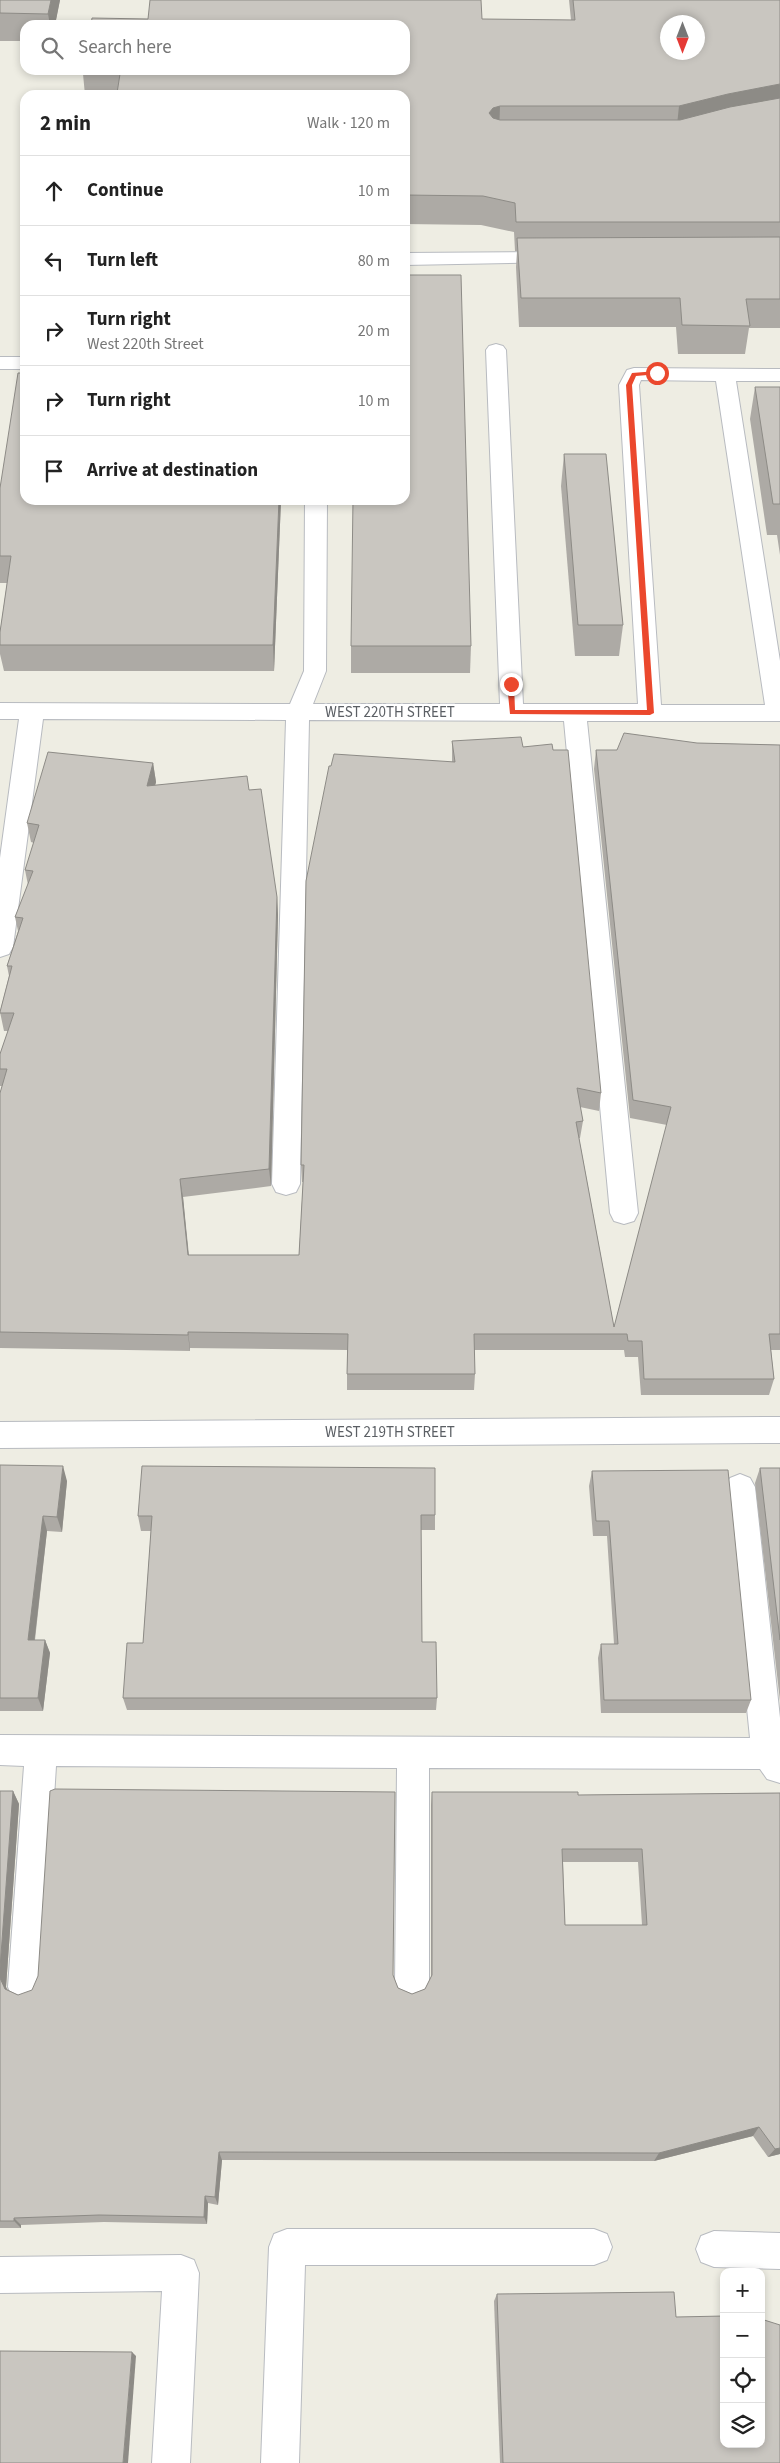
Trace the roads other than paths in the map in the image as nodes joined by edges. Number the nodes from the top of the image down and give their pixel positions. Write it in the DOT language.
graph roads {
  1 [pos="573,258"];
  2 [pos="410,259"];
  3 [pos="496,350"];
  4 [pos="0,363"];
  5 [pos="20,363"];
  6 [pos="725,374"];
  7 [pos="780,374"];
  8 [pos="316,505"];
  9 [pos="0,711"];
  10 [pos="32,712"];
  11 [pos="298,712"];
  12 [pos="512,713"];
  13 [pos="575,713"];
  14 [pos="650,713"];
  15 [pos="779,713"];
  16 [pos="0,947"];
  17 [pos="286,1184"];
  18 [pos="624,1214"];
  19 [pos="780,1430"];
  20 [pos="0,1435"];
  21 [pos="740,1487"];
  22 [pos="42,1749"];
  23 [pos="0,1750"];
  24 [pos="413,1752"];
  25 [pos="776,1759"];
  26 [pos="412,1986"];
  27 [pos="25,1987"];
  28 [pos="594,2247"];
  29 [pos="714,2249"];
  30 [pos="780,2251"];
  31 [pos="0,2275"];
  32 [pos="171,2463"];
  33 [pos="280,2463"];
  1 -- 2 [label="street"];
  3 -- 12 [label="street"];
  4 -- 5 [label="street"];
  6 -- 7 [label="street"];
  6 -- 14 [label="street"];
  6 -- 15 [label="street"];
  8 -- 11 [label="street"];
  9 -- 10 [label="street, WEST 220TH STREET"];
  10 -- 11 [label="street, WEST 220TH STREET"];
  10 -- 16 [label="street"];
  11 -- 12 [label="street, WEST 220TH STREET"];
  11 -- 17 [label="street"];
  12 -- 13 [label="street, WEST 220TH STREET"];
  13 -- 14 [label="street, WEST 220TH STREET"];
  13 -- 18 [label="street"];
  14 -- 15 [label="street, WEST 220TH STREET"];
  19 -- 20 [label="street, WEST 219TH STREET"];
  21 -- 25 [label="street"];
  22 -- 23 [label="street"];
  22 -- 24 [label="street"];
  22 -- 27 [label="street"];
  24 -- 25 [label="street"];
  24 -- 26 [label="street"];
  28 -- 33 [label="street"];
  29 -- 30 [label="street"];
  31 -- 32 [label="street"];
}
